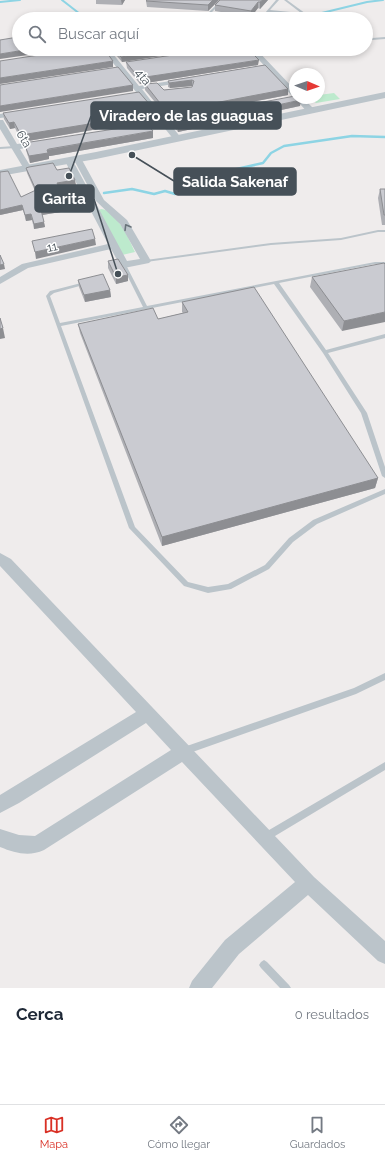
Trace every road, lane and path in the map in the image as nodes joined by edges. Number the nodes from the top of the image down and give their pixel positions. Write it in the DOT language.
graph roads {
  1 [pos="223,0"];
  2 [pos="278,0"];
  3 [pos="286,0"];
  4 [pos="268,11"];
  5 [pos="211,12"];
  6 [pos="280,12"];
  7 [pos="301,12"];
  8 [pos="385,38"];
  9 [pos="373,39"];
  10 [pos="111,56"];
  11 [pos="257,56"];
  12 [pos="191,79"];
  13 [pos="160,84"];
  14 [pos="289,89"];
  15 [pos="137,92"];
  16 [pos="166,92"];
  17 [pos="385,95"];
  18 [pos="304,104"];
  19 [pos="310,110"];
  20 [pos="31,111"];
  21 [pos="0,116"];
  22 [pos="196,117"];
  23 [pos="0,122"];
  24 [pos="165,123"];
  25 [pos="126,129"];
  26 [pos="178,139"];
  27 [pos="47,142"];
  28 [pos="15,147"];
  29 [pos="0,148"];
  30 [pos="73,160"];
  31 [pos="28,169"];
  32 [pos="0,173"];
  33 [pos="385,231"];
  34 [pos="113,246"];
  35 [pos="146,261"];
  36 [pos="385,263"];
  37 [pos="124,265"];
  38 [pos="0,281"];
  39 [pos="87,282"];
  40 [pos="276,283"];
  41 [pos="145,307"];
  42 [pos="58,325"];
  43 [pos="385,336"];
  44 [pos="325,352"];
  45 [pos="385,476"];
  46 [pos="385,491"];
  47 [pos="0,559"];
  48 [pos="385,676"];
  49 [pos="148,713"];
  50 [pos="184,751"];
  51 [pos="385,766"];
  52 [pos="0,804"];
  53 [pos="265,837"];
  54 [pos="0,838"];
  55 [pos="308,883"];
  56 [pos="385,954"];
  57 [pos="264,965"];
  58 [pos="199,988"];
  59 [pos="286,988"];
  1 -- 5 [label="lane"];
  2 -- 4 [label="lane"];
  3 -- 7 [label="lane"];
  4 -- 6 [label="lane"];
  8 -- 9 [label="lane"];
  10 -- 15 [label="street, 4ta"];
  11 -- 14 [label="street"];
  12 -- 13 [label="street"];
  13 -- 15 [label="street"];
  13 -- 16 [label="street"];
  15 -- 24 [label="street, 4ta"];
  17 -- 19 [label="street"];
  18 -- 19 [label="street"];
  19 -- 26 [label="street"];
  20 -- 21 [label="street"];
  22 -- 24 [label="street"];
  23 -- 28 [label="street, 6ta"];
  24 -- 25 [label="street"];
  24 -- 26 [label="street, 4ta"];
  26 -- 30 [label="street"];
  27 -- 28 [label="street"];
  28 -- 29 [label="lane"];
  28 -- 31 [label="street, 6ta"];
  30 -- 31 [label="street"];
  30 -- 34 [label="street"];
  35 -- 30 [label="street, one-way"];
  31 -- 32 [label="street"];
  33 -- 35 [label="lane"];
  34 -- 37 [label="street"];
  34 -- 38 [label="street, 11"];
  35 -- 37 [label="street"];
  36 -- 40 [label="lane"];
  37 -- 41 [label="lane"];
  39 -- 42 [label="lane"];
  40 -- 41 [label="lane"];
  40 -- 44 [label="lane"];
  41 -- 42 [label="lane"];
  42 -- 46 [label="lane"];
  43 -- 44 [label="lane"];
  44 -- 45 [label="lane"];
  47 -- 49 [label="street"];
  48 -- 50 [label="lane"];
  49 -- 50 [label="street"];
  49 -- 52 [label="street"];
  50 -- 53 [label="street"];
  50 -- 54 [label="street"];
  51 -- 53 [label="lane"];
  53 -- 55 [label="street"];
  55 -- 56 [label="street"];
  55 -- 58 [label="street"];
  57 -- 59 [label="lane"];
}
